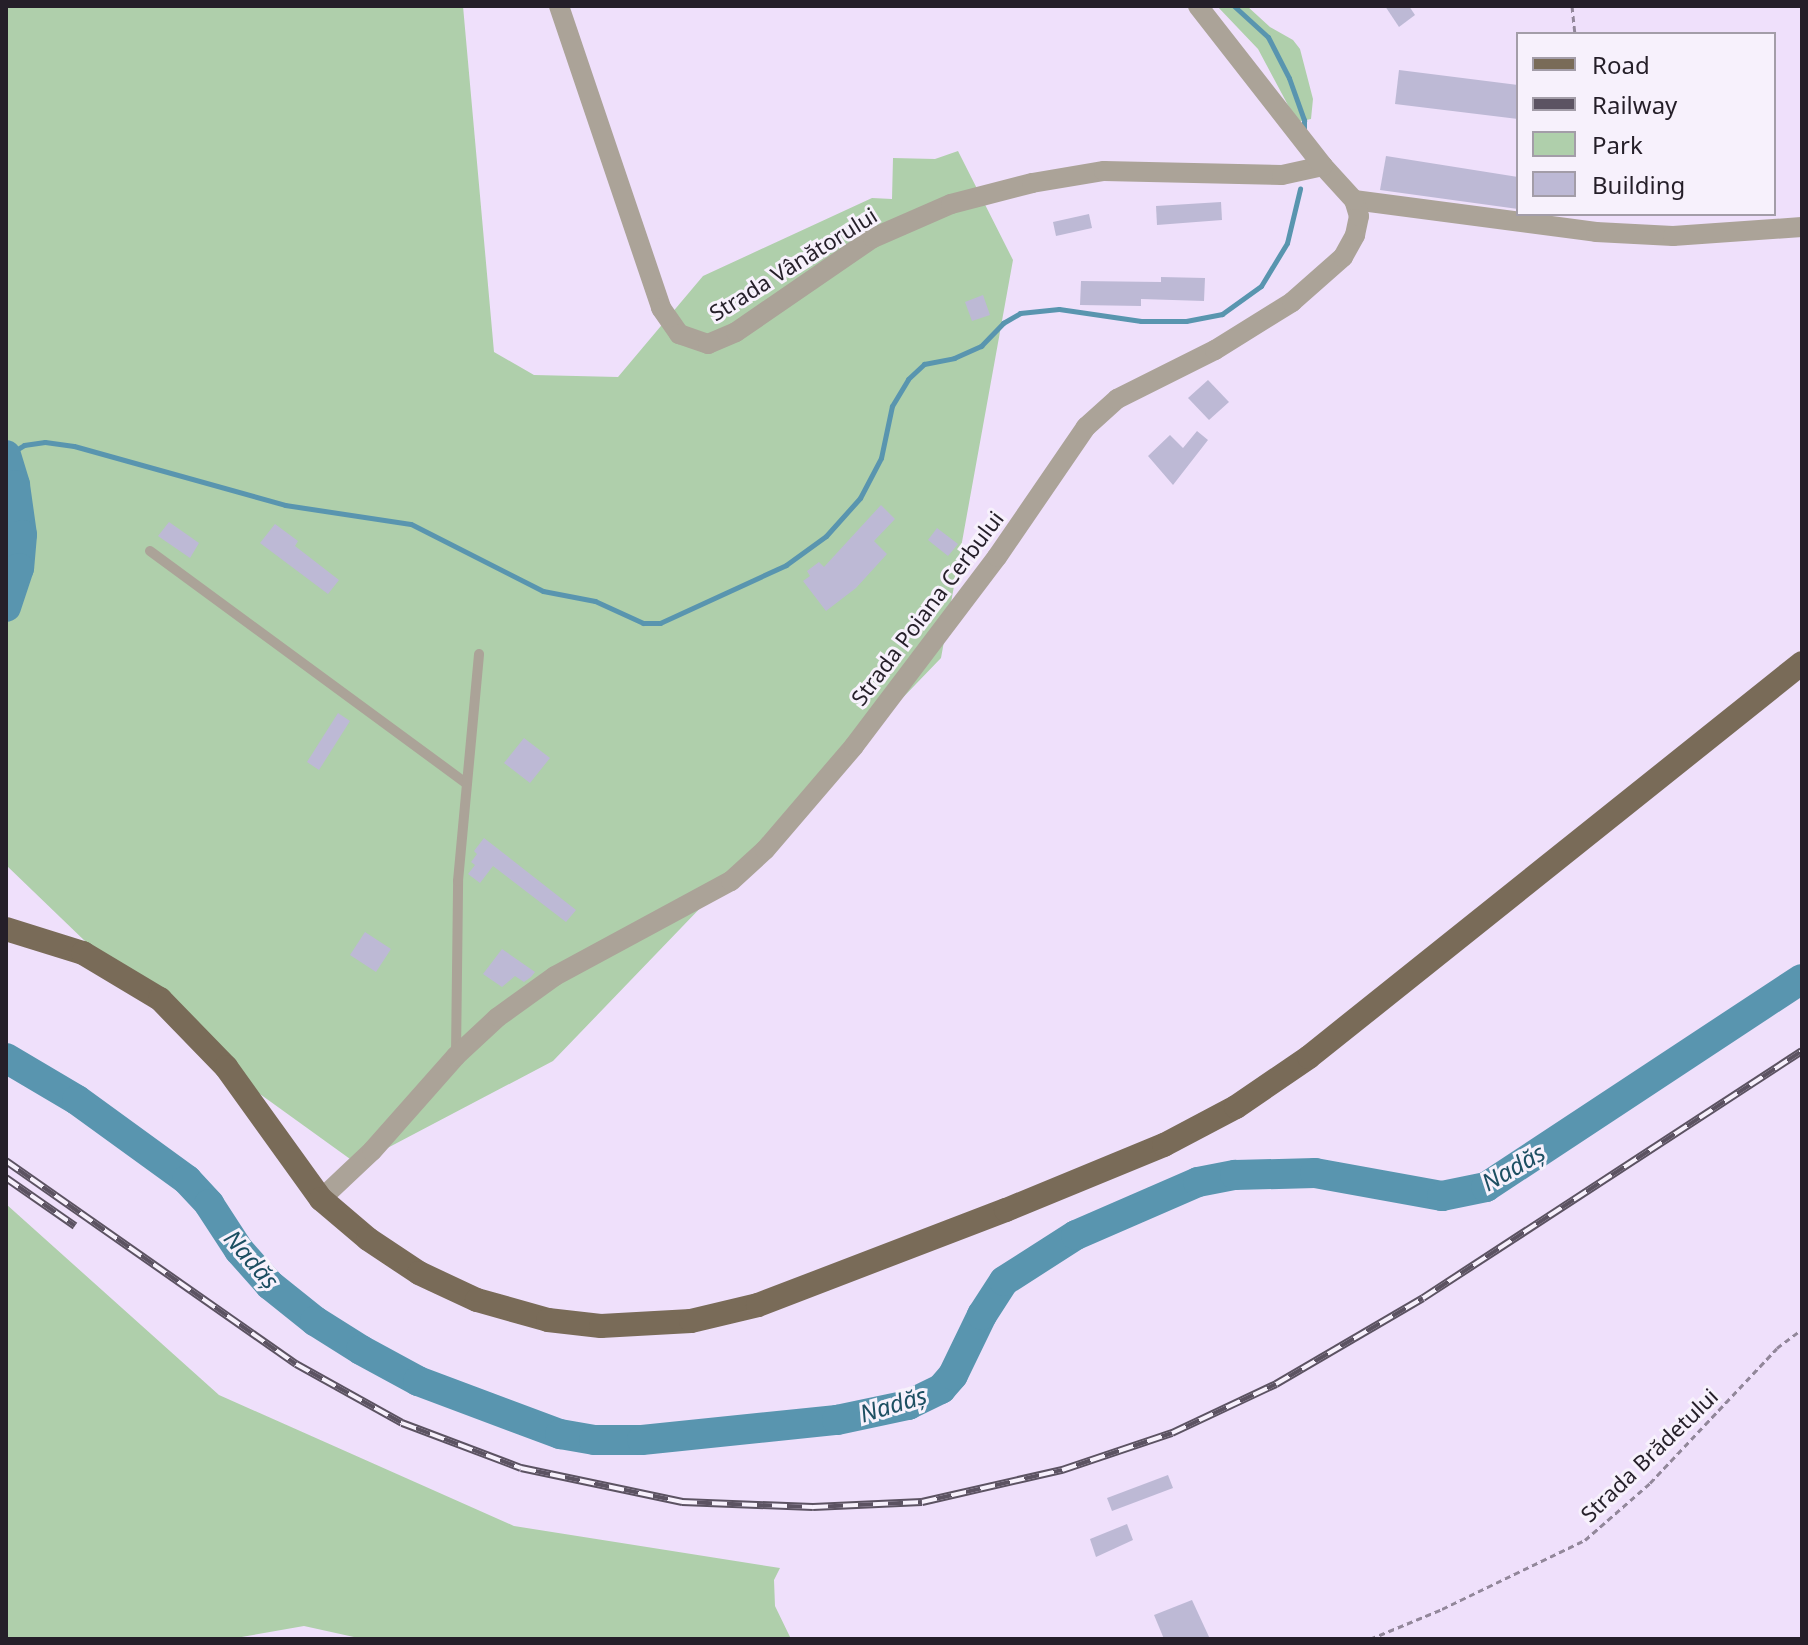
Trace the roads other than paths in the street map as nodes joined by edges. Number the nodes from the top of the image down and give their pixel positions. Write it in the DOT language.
graph roads {
  1 [pos="559,6"];
  2 [pos="1198,6"];
  3 [pos="1323,166"];
  4 [pos="1354,200"];
  5 [pos="1802,227"];
  6 [pos="150,551"];
  7 [pos="479,654"];
  8 [pos="1802,663"];
  9 [pos="467,784"];
  10 [pos="6,929"];
  11 [pos="456,1056"];
  12 [pos="321,1199"];
  1 -- 3 [label="street, Strada Vânătorului"];
  2 -- 3 [label="street"];
  3 -- 4 [label="street"];
  4 -- 5 [label="street"];
  4 -- 11 [label="street, Strada Poiana Cerbului"];
  6 -- 9 [label="lane"];
  7 -- 9 [label="lane"];
  8 -- 12 [label="main road"];
  9 -- 11 [label="lane"];
  10 -- 12 [label="main road"];
  11 -- 12 [label="street, Strada Poiana Cerbului"];
}
